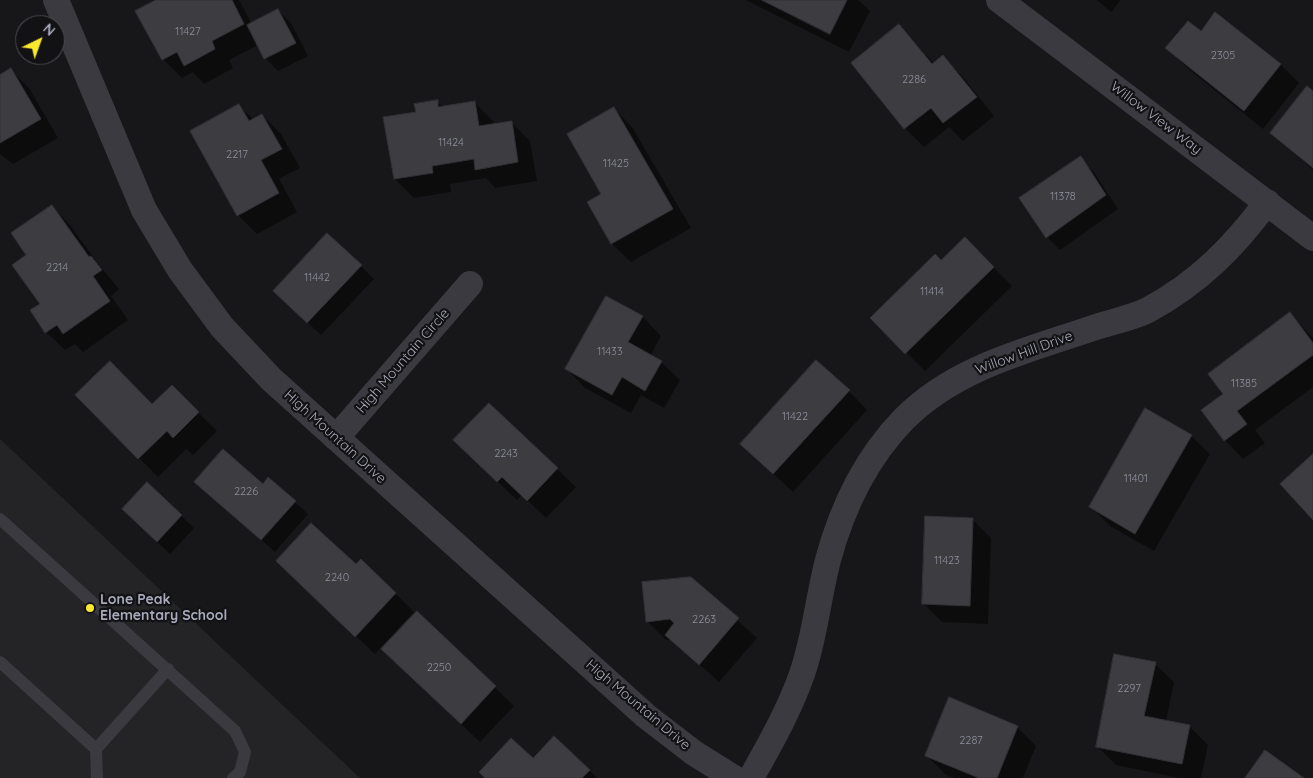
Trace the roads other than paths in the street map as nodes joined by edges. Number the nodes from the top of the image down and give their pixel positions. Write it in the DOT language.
graph roads {
  1 [pos="56,0"];
  2 [pos="999,0"];
  3 [pos="1266,202"];
  4 [pos="1313,238"];
  5 [pos="470,284"];
  6 [pos="336,438"];
  7 [pos="0,519"];
  8 [pos="0,662"];
  9 [pos="168,669"];
  10 [pos="96,749"];
  11 [pos="97,778"];
  12 [pos="233,778"];
  13 [pos="734,778"];
  14 [pos="751,778"];
  1 -- 6 [label="street, High Mountain Drive"];
  2 -- 3 [label="street, Willow View Way"];
  3 -- 4 [label="street, Willow View Way"];
  3 -- 14 [label="street, Willow Hill Drive"];
  5 -- 6 [label="street, High Mountain Circle"];
  6 -- 13 [label="street, High Mountain Drive"];
  7 -- 9 [label="lane"];
  8 -- 10 [label="lane"];
  9 -- 10 [label="lane"];
  9 -- 12 [label="lane"];
  10 -- 11 [label="lane"];
}
